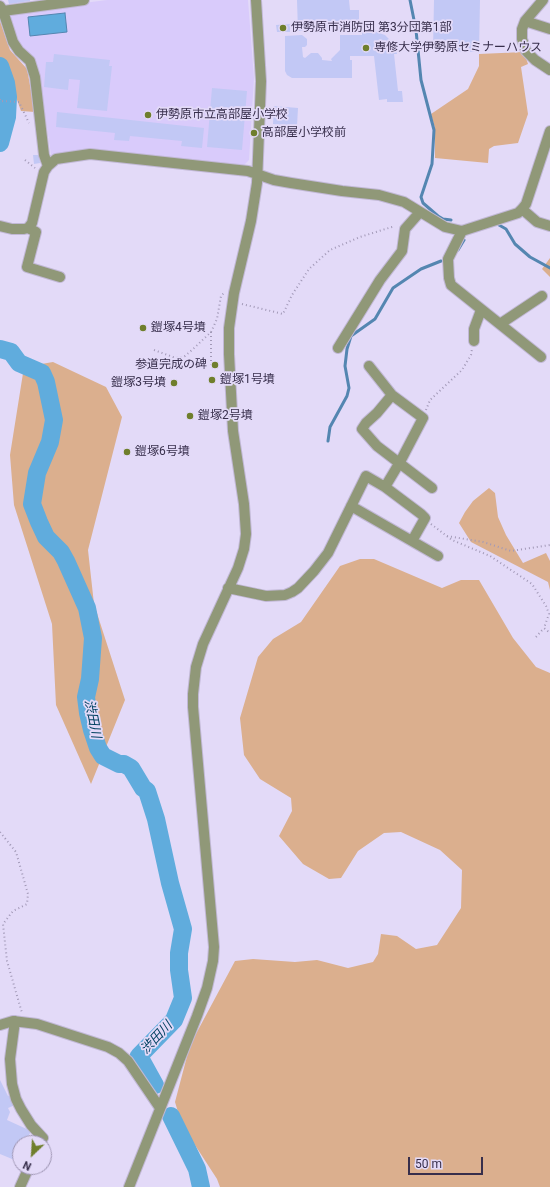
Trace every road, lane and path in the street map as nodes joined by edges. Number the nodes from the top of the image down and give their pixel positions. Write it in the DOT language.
graph roads {
  1 [pos="84,0"];
  2 [pos="256,0"];
  3 [pos="543,0"];
  4 [pos="2,9"];
  5 [pos="525,21"];
  6 [pos="550,29"];
  7 [pos="550,70"];
  8 [pos="0,99"];
  9 [pos="29,124"];
  10 [pos="550,131"];
  11 [pos="25,160"];
  12 [pos="46,169"];
  13 [pos="257,173"];
  14 [pos="522,209"];
  15 [pos="420,212"];
  16 [pos="412,221"];
  17 [pos="0,226"];
  18 [pos="550,226"];
  19 [pos="28,228"];
  20 [pos="462,231"];
  21 [pos="60,277"];
  22 [pos="227,292"];
  23 [pos="542,296"];
  24 [pos="233,301"];
  25 [pos="481,310"];
  26 [pos="500,324"];
  27 [pos="211,332"];
  28 [pos="474,341"];
  29 [pos="338,348"];
  30 [pos="154,350"];
  31 [pos="541,357"];
  32 [pos="369,366"];
  33 [pos="211,367"];
  34 [pos="392,396"];
  35 [pos="423,418"];
  36 [pos="400,462"];
  37 [pos="385,487"];
  38 [pos="432,488"];
  39 [pos="351,506"];
  40 [pos="425,518"];
  41 [pos="446,536"];
  42 [pos="412,541"];
  43 [pos="550,545"];
  44 [pos="438,556"];
  45 [pos="228,588"];
  46 [pos="544,628"];
  47 [pos="550,633"];
  48 [pos="536,637"];
  49 [pos="0,832"];
  50 [pos="20,1022"];
  51 [pos="0,1025"];
  52 [pos="160,1108"];
  53 [pos="40,1135"];
  54 [pos="26,1175"];
  55 [pos="20,1187"];
  56 [pos="129,1187"];
  1 -- 4 [label="street"];
  2 -- 13 [label="street"];
  3 -- 5 [label="street"];
  4 -- 12 [label="street"];
  5 -- 6 [label="street"];
  5 -- 7 [label="street"];
  8 -- 9 [label="path"];
  10 -- 14 [label="street"];
  11 -- 12 [label="path"];
  12 -- 13 [label="street"];
  12 -- 19 [label="street"];
  13 -- 15 [label="street"];
  13 -- 24 [label="street"];
  14 -- 18 [label="street"];
  14 -- 20 [label="street"];
  15 -- 16 [label="street"];
  15 -- 20 [label="street"];
  16 -- 24 [label="path"];
  16 -- 29 [label="street"];
  17 -- 19 [label="street"];
  19 -- 21 [label="street"];
  20 -- 25 [label="street"];
  22 -- 27 [label="path"];
  23 -- 26 [label="street"];
  24 -- 45 [label="street"];
  25 -- 26 [label="street"];
  25 -- 28 [label="street"];
  26 -- 31 [label="street"];
  27 -- 30 [label="path"];
  27 -- 33 [label="path"];
  28 -- 35 [label="path"];
  32 -- 34 [label="street"];
  34 -- 35 [label="street"];
  34 -- 36 [label="street"];
  35 -- 36 [label="street"];
  36 -- 37 [label="street"];
  36 -- 38 [label="street"];
  37 -- 39 [label="street"];
  37 -- 40 [label="street"];
  39 -- 42 [label="street"];
  39 -- 45 [label="street"];
  40 -- 41 [label="path"];
  40 -- 42 [label="street"];
  41 -- 43 [label="path"];
  41 -- 46 [label="path"];
  42 -- 44 [label="street"];
  45 -- 52 [label="street"];
  46 -- 47 [label="path"];
  46 -- 48 [label="path"];
  49 -- 50 [label="path"];
  50 -- 51 [label="street"];
  50 -- 52 [label="street"];
  50 -- 53 [label="street"];
  52 -- 56 [label="street"];
  54 -- 55 [label="street"];
}
